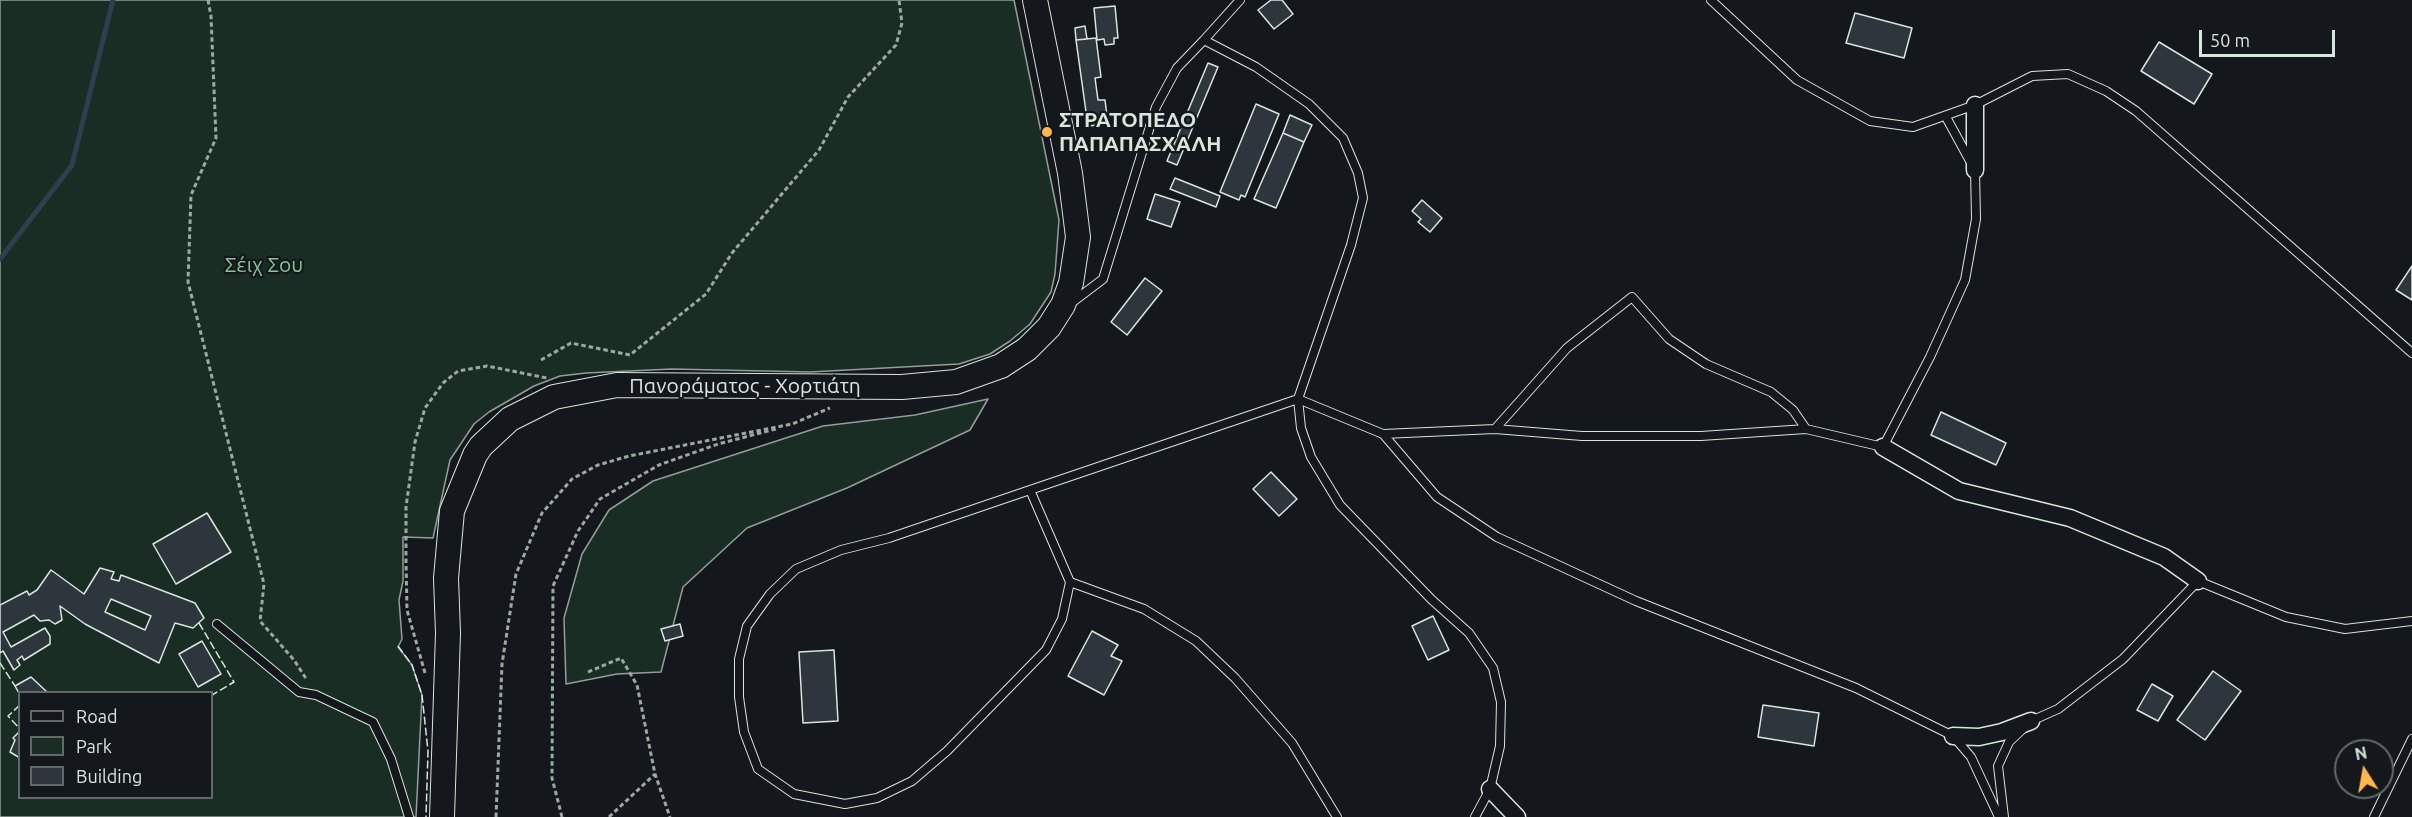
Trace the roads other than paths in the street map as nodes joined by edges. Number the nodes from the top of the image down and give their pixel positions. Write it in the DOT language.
graph roads {
  1 [pos="1035,0"];
  2 [pos="1240,0"];
  3 [pos="1711,0"];
  4 [pos="1204,40"];
  5 [pos="1975,105"];
  6 [pos="1946,117"];
  7 [pos="1975,170"];
  8 [pos="1059,313"];
  9 [pos="2412,353"];
  10 [pos="1298,399"];
  11 [pos="1494,429"];
  12 [pos="1806,429"];
  13 [pos="1383,434"];
  14 [pos="1883,447"];
  15 [pos="1030,490"];
  16 [pos="2198,581"];
  17 [pos="1070,582"];
  18 [pos="2412,621"];
  19 [pos="217,624"];
  20 [pos="2031,721"];
  21 [pos="1953,736"];
  22 [pos="2412,739"];
  23 [pos="1490,789"];
  24 [pos="409,817"];
  25 [pos="442,817"];
  26 [pos="1337,817"];
  27 [pos="1474,817"];
  28 [pos="1518,817"];
  29 [pos="1999,817"];
  30 [pos="2004,817"];
  31 [pos="2374,817"];
  1 -- 8 [label="main road, Πανοράματος - Χορτιάτη"];
  2 -- 4 [label="lane"];
  3 -- 6 [label="lane"];
  4 -- 8 [label="lane"];
  4 -- 10 [label="lane"];
  5 -- 6 [label="lane"];
  5 -- 7 [label="street"];
  5 -- 9 [label="lane"];
  6 -- 7 [label="lane"];
  7 -- 14 [label="lane"];
  8 -- 25 [label="main road, Πανοράματος - Χορτιάτη"];
  10 -- 13 [label="lane"];
  10 -- 15 [label="lane"];
  10 -- 23 [label="lane"];
  11 -- 12 [label="lane"];
  11 -- 12 [label="lane"];
  11 -- 13 [label="lane"];
  12 -- 14 [label="lane"];
  13 -- 21 [label="lane"];
  14 -- 16 [label="street"];
  15 -- 17 [label="lane"];
  15 -- 17 [label="lane"];
  16 -- 18 [label="lane"];
  16 -- 20 [label="lane"];
  17 -- 26 [label="lane"];
  19 -- 24 [label="lane"];
  20 -- 21 [label="street"];
  20 -- 30 [label="lane"];
  21 -- 29 [label="lane"];
  22 -- 31 [label="lane"];
  23 -- 27 [label="lane"];
  23 -- 28 [label="street"];
}
